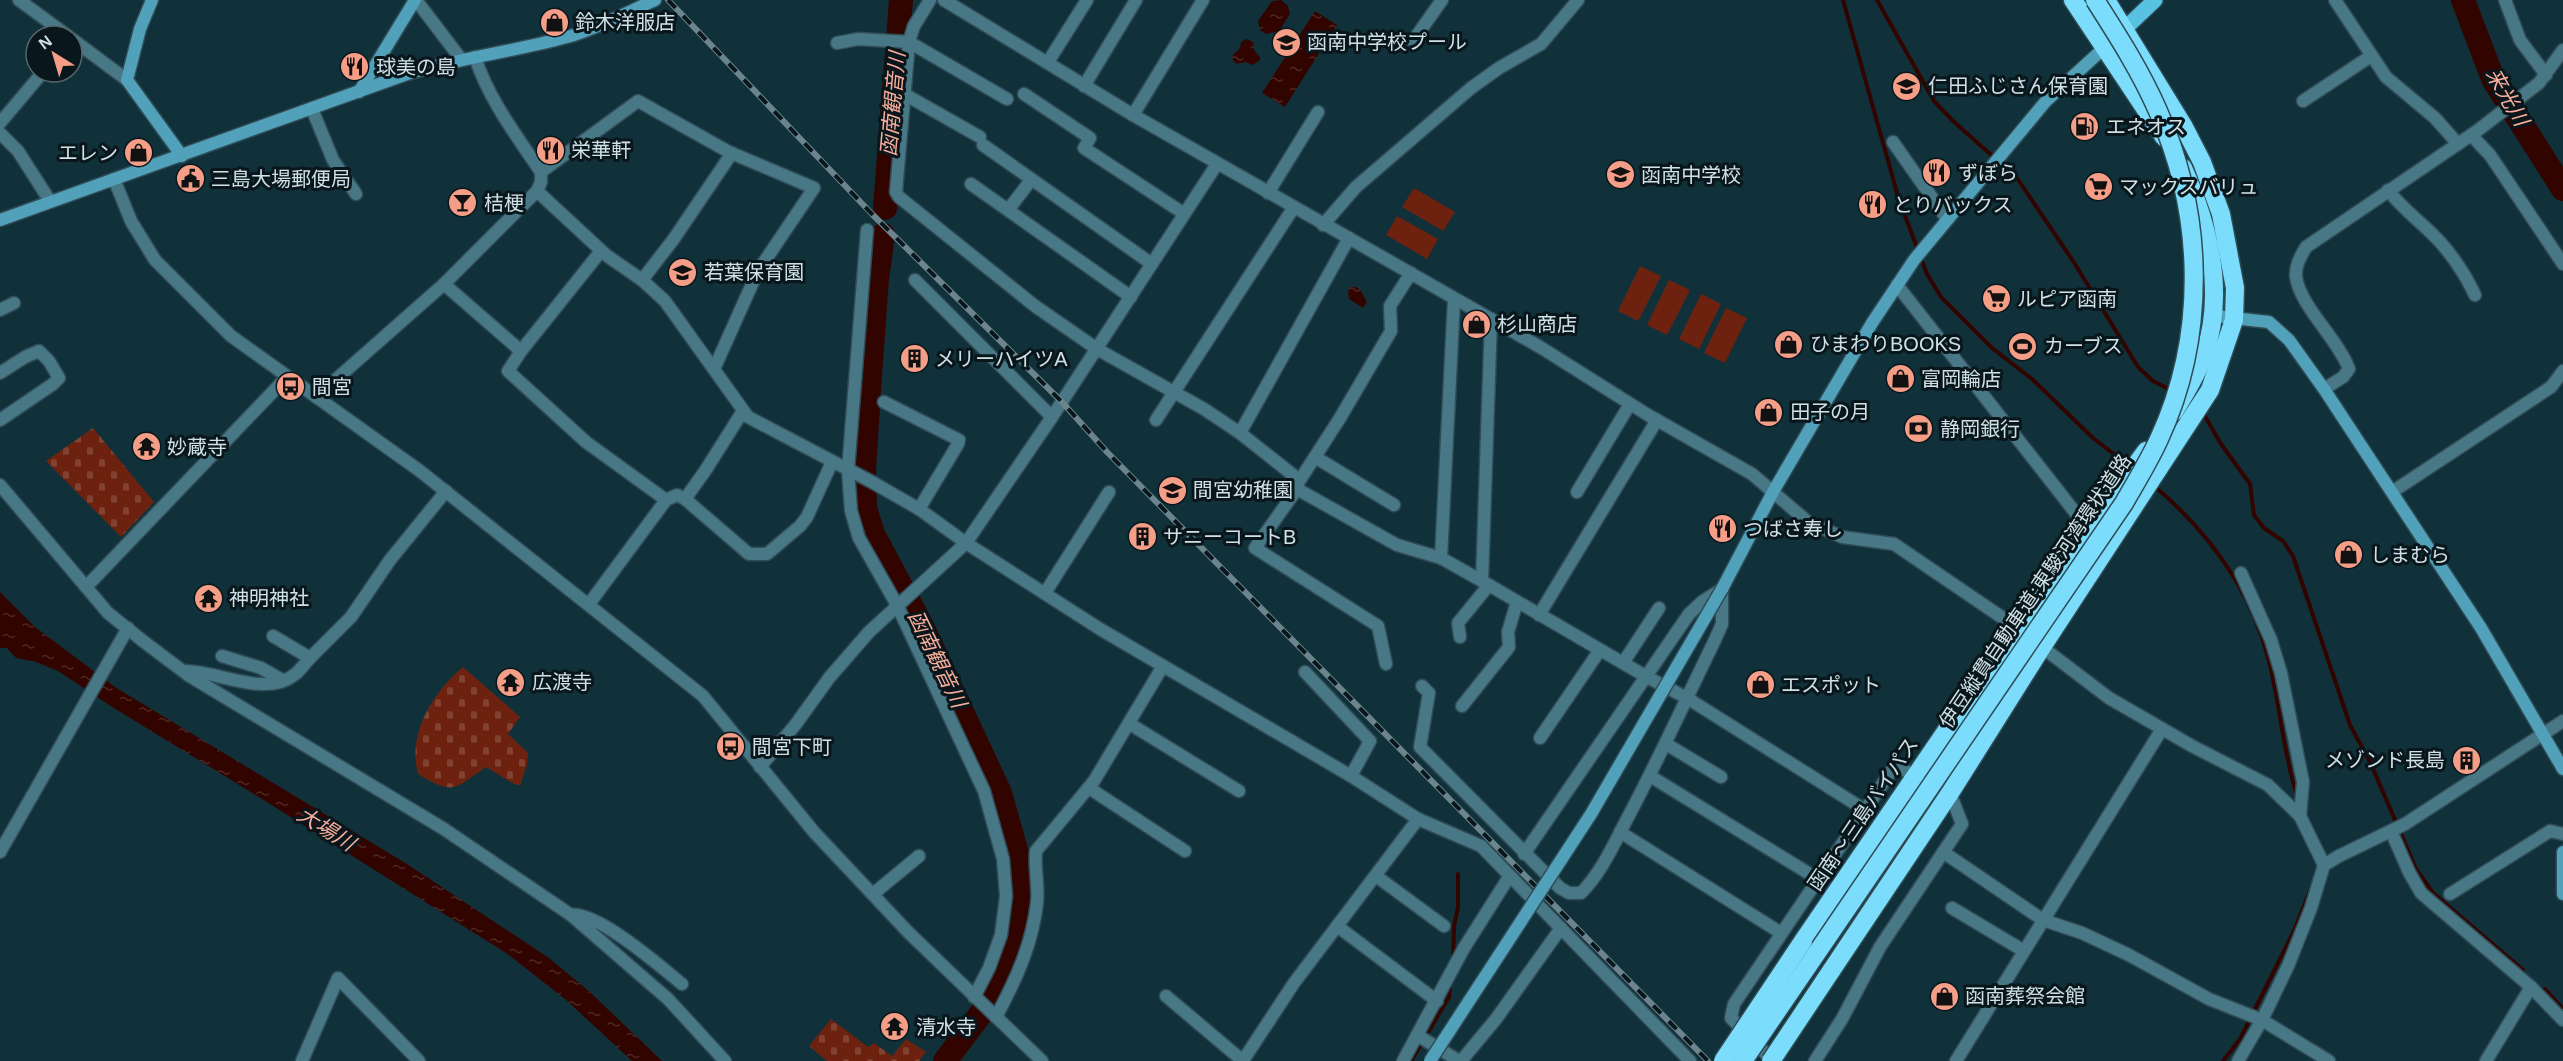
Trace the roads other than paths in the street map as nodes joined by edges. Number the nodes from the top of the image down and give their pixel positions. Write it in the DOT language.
graph roads {
  1 [pos="19,0"];
  2 [pos="152,0"];
  3 [pos="416,0"];
  4 [pos="930,0"];
  5 [pos="944,0"];
  6 [pos="1087,0"];
  7 [pos="1136,0"];
  8 [pos="1203,0"];
  9 [pos="1442,0"];
  10 [pos="1578,0"];
  11 [pos="2073,0"];
  12 [pos="2095,0"];
  13 [pos="2106,0"];
  14 [pos="2155,0"];
  15 [pos="2335,0"];
  16 [pos="2505,0"];
  17 [pos="646,2"];
  18 [pos="52,24"];
  19 [pos="2125,29"];
  20 [pos="907,41"];
  21 [pos="1413,41"];
  22 [pos="837,43"];
  23 [pos="84,48"];
  24 [pos="2104,48"];
  25 [pos="2563,50"];
  26 [pos="2371,56"];
  27 [pos="475,57"];
  28 [pos="461,59"];
  29 [pos="1048,62"];
  30 [pos="2542,79"];
  31 [pos="127,80"];
  32 [pos="34,84"];
  33 [pos="1084,86"];
  34 [pos="359,92"];
  35 [pos="904,94"];
  36 [pos="1024,94"];
  37 [pos="1006,99"];
  38 [pos="2303,100"];
  39 [pos="312,109"];
  40 [pos="1318,112"];
  41 [pos="1133,115"];
  42 [pos="0,123"];
  43 [pos="0,133"];
  44 [pos="2474,133"];
  45 [pos="1893,142"];
  46 [pos="2458,144"];
  47 [pos="732,153"];
  48 [pos="182,156"];
  49 [pos="1217,164"];
  50 [pos="541,172"];
  51 [pos="114,179"];
  52 [pos="1031,180"];
  53 [pos="971,184"];
  54 [pos="537,190"];
  55 [pos="2388,190"];
  56 [pos="356,194"];
  57 [pos="1268,194"];
  58 [pos="50,201"];
  59 [pos="1294,207"];
  60 [pos="1008,210"];
  61 [pos="1184,213"];
  62 [pos="1947,219"];
  63 [pos="0,220"];
  64 [pos="1323,225"];
  65 [pos="867,230"];
  66 [pos="1349,238"];
  67 [pos="602,251"];
  68 [pos="1152,264"];
  69 [pos="2563,264"];
  70 [pos="1411,273"];
  71 [pos="642,280"];
  72 [pos="915,280"];
  73 [pos="444,284"];
  74 [pos="1897,285"];
  75 [pos="2475,295"];
  76 [pos="1131,297"];
  77 [pos="1454,299"];
  78 [pos="14,303"];
  79 [pos="0,310"];
  80 [pos="2215,316"];
  81 [pos="1491,319"];
  82 [pos="2234,320"];
  83 [pos="1097,349"];
  84 [pos="521,351"];
  85 [pos="714,369"];
  86 [pos="2563,371"];
  87 [pos="0,373"];
  88 [pos="287,377"];
  89 [pos="2324,389"];
  90 [pos="1175,393"];
  91 [pos="316,397"];
  92 [pos="884,402"];
  93 [pos="1630,404"];
  94 [pos="743,411"];
  95 [pos="1052,417"];
  96 [pos="0,420"];
  97 [pos="1156,420"];
  98 [pos="1657,420"];
  99 [pos="1240,433"];
  100 [pos="1315,457"];
  101 [pos="832,462"];
  102 [pos="850,472"];
  103 [pos="0,485"];
  104 [pos="1297,486"];
  105 [pos="1774,490"];
  106 [pos="446,491"];
  107 [pos="1109,492"];
  108 [pos="1577,492"];
  109 [pos="2392,492"];
  110 [pos="684,499"];
  111 [pos="666,500"];
  112 [pos="1394,505"];
  113 [pos="919,509"];
  114 [pos="2089,530"];
  115 [pos="966,543"];
  116 [pos="1441,558"];
  117 [pos="2241,573"];
  118 [pos="1486,583"];
  119 [pos="86,587"];
  120 [pos="1722,589"];
  121 [pos="1045,593"];
  122 [pos="1517,602"];
  123 [pos="589,604"];
  124 [pos="899,604"];
  125 [pos="1659,608"];
  126 [pos="1539,615"];
  127 [pos="2017,627"];
  128 [pos="126,632"];
  129 [pos="273,636"];
  130 [pos="1460,637"];
  131 [pos="2042,647"];
  132 [pos="1600,650"];
  133 [pos="222,656"];
  134 [pos="310,658"];
  135 [pos="1623,663"];
  136 [pos="1386,664"];
  137 [pos="1163,666"];
  138 [pos="183,671"];
  139 [pos="1305,672"];
  140 [pos="1647,677"];
  141 [pos="282,680"];
  142 [pos="1422,686"];
  143 [pos="1687,698"];
  144 [pos="1462,706"];
  145 [pos="2563,721"];
  146 [pos="1130,724"];
  147 [pos="2162,729"];
  148 [pos="2541,734"];
  149 [pos="1539,738"];
  150 [pos="1666,744"];
  151 [pos="760,767"];
  152 [pos="2563,769"];
  153 [pos="1351,776"];
  154 [pos="1650,776"];
  155 [pos="1721,777"];
  156 [pos="1915,777"];
  157 [pos="1089,788"];
  158 [pos="1239,791"];
  159 [pos="1950,793"];
  160 [pos="1865,810"];
  161 [pos="2300,816"];
  162 [pos="1418,819"];
  163 [pos="2391,831"];
  164 [pos="1620,832"];
  165 [pos="2563,834"];
  166 [pos="1185,851"];
  167 [pos="0,852"];
  168 [pos="1943,852"];
  169 [pos="2563,852"];
  170 [pos="1524,854"];
  171 [pos="919,856"];
  172 [pos="2325,865"];
  173 [pos="1376,876"];
  174 [pos="1509,877"];
  175 [pos="1818,879"];
  176 [pos="873,894"];
  177 [pos="2450,894"];
  178 [pos="2563,894"];
  179 [pos="1952,908"];
  180 [pos="571,915"];
  181 [pos="2043,920"];
  182 [pos="1337,926"];
  183 [pos="1444,926"];
  184 [pos="1561,928"];
  185 [pos="1781,933"];
  186 [pos="2024,951"];
  187 [pos="682,984"];
  188 [pos="2531,987"];
  189 [pos="1166,996"];
  190 [pos="974,997"];
  191 [pos="1437,1000"];
  192 [pos="996,1017"];
  193 [pos="2262,1020"];
  194 [pos="2563,1020"];
  195 [pos="1417,1035"];
  196 [pos="1244,1060"];
  197 [pos="1687,1060"];
  198 [pos="302,1061"];
  199 [pos="419,1061"];
  200 [pos="725,1061"];
  201 [pos="1042,1061"];
  202 [pos="1403,1061"];
  203 [pos="1430,1061"];
  204 [pos="1460,1061"];
  205 [pos="1723,1061"];
  206 [pos="1743,1061"];
  207 [pos="1772,1061"];
  208 [pos="1815,1061"];
  209 [pos="1956,1061"];
  210 [pos="2238,1061"];
  211 [pos="2329,1061"];
  212 [pos="2486,1061"];
  1 -- 18 [label="street"];
  2 -- 31 [label="street"];
  3 -- 28 [label="street"];
  3 -- 34 [label="street"];
  4 -- 20 [label="street"];
  5 -- 29 [label="street"];
  6 -- 29 [label="street"];
  7 -- 33 [label="street"];
  8 -- 41 [label="street"];
  9 -- 21 [label="street"];
  10 -- 64 [label="street"];
  11 -- 24 [label="highway, 函南～三島バイパス"];
  12 -- 206 [label="highway, 伊豆縦貫自動車道;東駿河湾環状道路, bridge"];
  13 -- 19 [label="highway"];
  14 -- 19 [label="main road"];
  15 -- 26 [label="street"];
  16 -- 30 [label="street"];
  17 -- 27 [label="street"];
  19 -- 24 [label="main road"];
  19 -- 82 [label="highway"];
  20 -- 22 [label="street"];
  20 -- 35 [label="street"];
  20 -- 37 [label="street"];
  23 -- 31 [label="street"];
  24 -- 62 [label="street"];
  24 -- 80 [label="highway, 函南～三島バイパス"];
  25 -- 30 [label="street"];
  26 -- 38 [label="street"];
  26 -- 46 [label="street"];
  27 -- 28 [label="street"];
  27 -- 50 [label="street"];
  28 -- 34 [label="street"];
  29 -- 33 [label="street"];
  30 -- 44 [label="street"];
  31 -- 48 [label="street"];
  32 -- 42 [label="street"];
  33 -- 41 [label="street"];
  34 -- 39 [label="street"];
  35 -- 52 [label="street"];
  35 -- 83 [label="street"];
  36 -- 61 [label="street"];
  39 -- 48 [label="street"];
  39 -- 56 [label="street"];
  40 -- 57 [label="street"];
  41 -- 49 [label="street"];
  43 -- 58 [label="street"];
  44 -- 46 [label="street"];
  44 -- 69 [label="street"];
  45 -- 62 [label="street"];
  46 -- 55 [label="street"];
  47 -- 50 [label="street"];
  47 -- 71 [label="street"];
  47 -- 85 [label="street"];
  48 -- 51 [label="street"];
  49 -- 57 [label="street"];
  49 -- 61 [label="street"];
  50 -- 54 [label="street"];
  51 -- 58 [label="street"];
  51 -- 88 [label="street"];
  52 -- 60 [label="street"];
  52 -- 68 [label="street"];
  53 -- 60 [label="street"];
  54 -- 67 [label="street"];
  54 -- 73 [label="street"];
  55 -- 75 [label="street"];
  55 -- 89 [label="street"];
  57 -- 59 [label="street"];
  58 -- 63 [label="street"];
  59 -- 64 [label="street"];
  59 -- 90 [label="street"];
  60 -- 76 [label="street"];
  61 -- 68 [label="street"];
  62 -- 74 [label="street"];
  64 -- 66 [label="street"];
  65 -- 102 [label="street"];
  66 -- 70 [label="street"];
  66 -- 99 [label="street"];
  67 -- 71 [label="street"];
  67 -- 84 [label="street"];
  68 -- 76 [label="street"];
  70 -- 77 [label="street"];
  70 -- 100 [label="street"];
  71 -- 85 [label="street"];
  72 -- 95 [label="street"];
  73 -- 84 [label="street"];
  73 -- 91 [label="street"];
  74 -- 105 [label="street"];
  74 -- 114 [label="street"];
  76 -- 83 [label="street"];
  77 -- 81 [label="street"];
  77 -- 116 [label="street"];
  78 -- 79 [label="street"];
  80 -- 82 [label="street"];
  80 -- 114 [label="highway, 函南～三島バイパス"];
  81 -- 93 [label="street"];
  81 -- 118 [label="street"];
  82 -- 89 [label="street"];
  82 -- 131 [label="highway"];
  83 -- 90 [label="street"];
  83 -- 95 [label="street"];
  84 -- 111 [label="street"];
  85 -- 94 [label="street"];
  86 -- 109 [label="street"];
  87 -- 96 [label="street"];
  88 -- 91 [label="street"];
  88 -- 119 [label="street"];
  89 -- 109 [label="street"];
  90 -- 97 [label="street"];
  90 -- 99 [label="street"];
  91 -- 106 [label="street"];
  92 -- 113 [label="street"];
  93 -- 98 [label="street"];
  93 -- 108 [label="street"];
  94 -- 101 [label="street"];
  94 -- 110 [label="street"];
  95 -- 115 [label="street"];
  98 -- 105 [label="street"];
  98 -- 126 [label="street"];
  99 -- 104 [label="street"];
  100 -- 104 [label="street"];
  100 -- 112 [label="street"];
  101 -- 102 [label="street"];
  101 -- 110 [label="street"];
  102 -- 113 [label="street"];
  102 -- 124 [label="street"];
  103 -- 119 [label="street"];
  104 -- 116 [label="street"];
  104 -- 136 [label="street"];
  105 -- 120 [label="street"];
  105 -- 127 [label="street"];
  106 -- 123 [label="street"];
  106 -- 134 [label="street"];
  107 -- 121 [label="street"];
  109 -- 148 [label="street"];
  110 -- 111 [label="street"];
  111 -- 123 [label="street"];
  113 -- 115 [label="street"];
  114 -- 127 [label="highway, 函南～三島バイパス"];
  115 -- 121 [label="street"];
  115 -- 124 [label="street"];
  116 -- 118 [label="street"];
  117 -- 161 [label="street"];
  118 -- 122 [label="street"];
  118 -- 130 [label="street"];
  119 -- 128 [label="street"];
  120 -- 140 [label="street"];
  120 -- 143 [label="street"];
  120 -- 203 [label="street, bridge"];
  121 -- 137 [label="street"];
  122 -- 126 [label="street"];
  122 -- 144 [label="street"];
  123 -- 151 [label="street"];
  124 -- 151 [label="street"];
  124 -- 190 [label="street"];
  125 -- 135 [label="street"];
  126 -- 132 [label="street"];
  127 -- 131 [label="street"];
  127 -- 156 [label="highway, 函南～三島バイパス"];
  128 -- 138 [label="street"];
  128 -- 167 [label="street"];
  129 -- 134 [label="street"];
  131 -- 147 [label="street"];
  131 -- 159 [label="highway"];
  132 -- 135 [label="street"];
  132 -- 149 [label="street"];
  133 -- 141 [label="street"];
  134 -- 141 [label="street"];
  135 -- 140 [label="street"];
  137 -- 146 [label="street"];
  137 -- 153 [label="street"];
  138 -- 141 [label="street"];
  138 -- 180 [label="street"];
  139 -- 153 [label="street"];
  140 -- 143 [label="street"];
  140 -- 170 [label="street"];
  142 -- 170 [label="street"];
  143 -- 150 [label="street"];
  143 -- 160 [label="street"];
  145 -- 148 [label="street"];
  146 -- 157 [label="street"];
  146 -- 158 [label="street"];
  147 -- 161 [label="street"];
  147 -- 181 [label="street"];
  148 -- 152 [label="street"];
  148 -- 163 [label="street"];
  150 -- 154 [label="street"];
  150 -- 155 [label="street"];
  151 -- 176 [label="street"];
  153 -- 162 [label="street"];
  154 -- 164 [label="street"];
  154 -- 175 [label="street"];
  156 -- 160 [label="street"];
  156 -- 205 [label="highway, 函南～三島バイパス, bridge"];
  157 -- 166 [label="street"];
  157 -- 192 [label="street"];
  159 -- 168 [label="street"];
  159 -- 207 [label="highway, bridge"];
  160 -- 175 [label="street"];
  161 -- 172 [label="street"];
  162 -- 173 [label="street"];
  162 -- 174 [label="street"];
  163 -- 172 [label="street"];
  163 -- 188 [label="street"];
  164 -- 170 [label="street"];
  164 -- 185 [label="street"];
  165 -- 177 [label="street"];
  168 -- 181 [label="street"];
  168 -- 208 [label="street"];
  169 -- 178 [label="street"];
  171 -- 176 [label="street"];
  172 -- 193 [label="street"];
  173 -- 182 [label="street"];
  173 -- 183 [label="street"];
  174 -- 184 [label="street"];
  174 -- 191 [label="street"];
  175 -- 185 [label="street"];
  176 -- 190 [label="street"];
  179 -- 186 [label="street"];
  180 -- 187 [label="street"];
  180 -- 200 [label="street"];
  181 -- 186 [label="street"];
  181 -- 193 [label="street"];
  182 -- 191 [label="street"];
  182 -- 196 [label="street"];
  184 -- 197 [label="street"];
  184 -- 204 [label="street"];
  185 -- 207 [label="street"];
  186 -- 209 [label="street"];
  188 -- 194 [label="street"];
  188 -- 212 [label="street"];
  189 -- 196 [label="street"];
  190 -- 192 [label="street"];
  191 -- 195 [label="street"];
  192 -- 201 [label="street"];
  193 -- 210 [label="street"];
  193 -- 211 [label="street"];
  195 -- 202 [label="street"];
  195 -- 204 [label="street"];
  198 -- 199 [label="street"];
}
